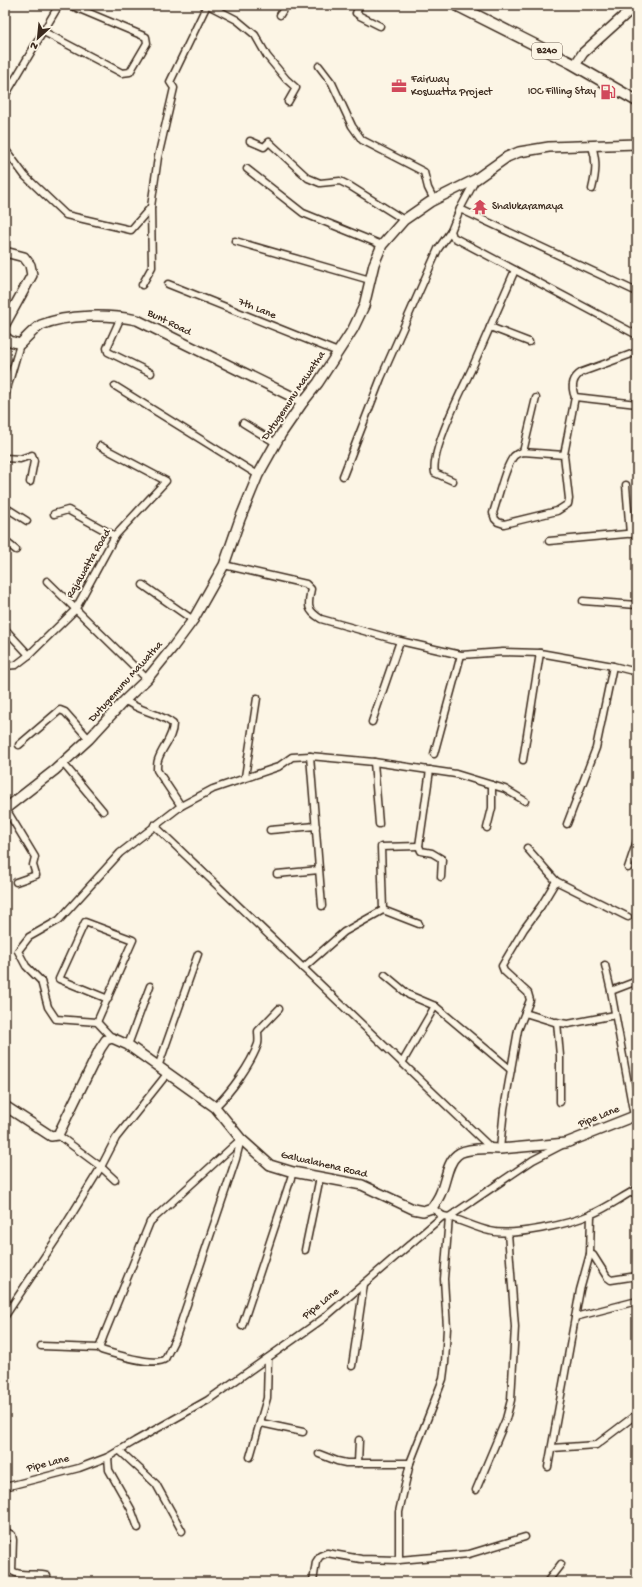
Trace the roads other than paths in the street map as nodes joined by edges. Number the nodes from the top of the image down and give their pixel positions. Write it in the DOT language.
graph roads {
  1 [pos="59,5"];
  2 [pos="70,5"];
  3 [pos="207,5"];
  4 [pos="286,5"];
  5 [pos="360,5"];
  6 [pos="456,5"];
  7 [pos="636,5"];
  8 [pos="280,16"];
  9 [pos="380,26"];
  10 [pos="44,32"];
  11 [pos="319,66"];
  12 [pos="575,66"];
  13 [pos="5,96"];
  14 [pos="637,101"];
  15 [pos="288,102"];
  16 [pos="250,142"];
  17 [pos="637,144"];
  18 [pos="592,146"];
  19 [pos="5,149"];
  20 [pos="247,169"];
  21 [pos="476,180"];
  22 [pos="592,188"];
  23 [pos="434,200"];
  24 [pos="151,207"];
  25 [pos="460,208"];
  26 [pos="404,220"];
  27 [pos="450,231"];
  28 [pos="234,241"];
  29 [pos="382,245"];
  30 [pos="5,252"];
  31 [pos="515,270"];
  32 [pos="370,280"];
  33 [pos="168,284"];
  34 [pos="142,285"];
  35 [pos="637,292"];
  36 [pos="121,317"];
  37 [pos="5,324"];
  38 [pos="490,327"];
  39 [pos="637,335"];
  40 [pos="5,337"];
  41 [pos="529,342"];
  42 [pos="20,344"];
  43 [pos="338,352"];
  44 [pos="637,352"];
  45 [pos="151,372"];
  46 [pos="115,386"];
  47 [pos="5,396"];
  48 [pos="536,398"];
  49 [pos="575,398"];
  50 [pos="303,402"];
  51 [pos="637,404"];
  52 [pos="243,423"];
  53 [pos="276,443"];
  54 [pos="100,446"];
  55 [pos="523,452"];
  56 [pos="564,454"];
  57 [pos="5,458"];
  58 [pos="258,475"];
  59 [pos="343,476"];
  60 [pos="453,481"];
  61 [pos="30,482"];
  62 [pos="626,485"];
  63 [pos="5,507"];
  64 [pos="54,514"];
  65 [pos="27,521"];
  66 [pos="637,533"];
  67 [pos="630,534"];
  68 [pos="115,536"];
  69 [pos="5,541"];
  70 [pos="549,541"];
  71 [pos="16,550"];
  72 [pos="224,565"];
  73 [pos="47,581"];
  74 [pos="143,585"];
  75 [pos="583,601"];
  76 [pos="637,605"];
  77 [pos="75,610"];
  78 [pos="193,620"];
  79 [pos="5,629"];
  80 [pos="400,641"];
  81 [pos="540,654"];
  82 [pos="29,655"];
  83 [pos="461,655"];
  84 [pos="5,666"];
  85 [pos="613,666"];
  86 [pos="637,672"];
  87 [pos="147,679"];
  88 [pos="257,698"];
  89 [pos="125,700"];
  90 [pos="372,722"];
  91 [pos="89,739"];
  92 [pos="19,745"];
  93 [pos="434,754"];
  94 [pos="310,756"];
  95 [pos="523,760"];
  96 [pos="62,762"];
  97 [pos="374,762"];
  98 [pos="430,770"];
  99 [pos="245,777"];
  100 [pos="492,785"];
  101 [pos="525,801"];
  102 [pos="181,806"];
  103 [pos="6,809"];
  104 [pos="103,811"];
  105 [pos="379,824"];
  106 [pos="567,824"];
  107 [pos="154,825"];
  108 [pos="316,826"];
  109 [pos="487,828"];
  110 [pos="270,830"];
  111 [pos="637,841"];
  112 [pos="419,846"];
  113 [pos="527,848"];
  114 [pos="628,868"];
  115 [pos="319,870"];
  116 [pos="277,874"];
  117 [pos="441,877"];
  118 [pos="556,881"];
  119 [pos="16,882"];
  120 [pos="322,906"];
  121 [pos="383,910"];
  122 [pos="628,917"];
  123 [pos="420,924"];
  124 [pos="198,954"];
  125 [pos="605,965"];
  126 [pos="303,968"];
  127 [pos="385,975"];
  128 [pos="637,981"];
  129 [pos="150,986"];
  130 [pos="611,991"];
  131 [pos="108,999"];
  132 [pos="435,1006"];
  133 [pos="279,1009"];
  134 [pos="525,1013"];
  135 [pos="615,1015"];
  136 [pos="98,1022"];
  137 [pos="557,1022"];
  138 [pos="112,1038"];
  139 [pos="128,1045"];
  140 [pos="402,1063"];
  141 [pos="158,1067"];
  142 [pos="511,1070"];
  143 [pos="167,1074"];
  144 [pos="560,1102"];
  145 [pos="5,1106"];
  146 [pos="215,1107"];
  147 [pos="636,1116"];
  148 [pos="58,1135"];
  149 [pos="241,1139"];
  150 [pos="566,1143"];
  151 [pos="496,1148"];
  152 [pos="101,1167"];
  153 [pos="293,1172"];
  154 [pos="320,1177"];
  155 [pos="115,1180"];
  156 [pos="637,1190"];
  157 [pos="432,1208"];
  158 [pos="591,1214"];
  159 [pos="446,1216"];
  160 [pos="508,1234"];
  161 [pos="305,1250"];
  162 [pos="590,1254"];
  163 [pos="637,1276"];
  164 [pos="364,1284"];
  165 [pos="637,1300"];
  166 [pos="5,1316"];
  167 [pos="575,1318"];
  168 [pos="242,1326"];
  169 [pos="41,1346"];
  170 [pos="100,1348"];
  171 [pos="268,1358"];
  172 [pos="352,1366"];
  173 [pos="637,1414"];
  174 [pos="261,1423"];
  175 [pos="303,1432"];
  176 [pos="359,1440"];
  177 [pos="552,1448"];
  178 [pos="119,1450"];
  179 [pos="319,1454"];
  180 [pos="108,1457"];
  181 [pos="250,1457"];
  182 [pos="358,1463"];
  183 [pos="410,1463"];
  184 [pos="548,1468"];
  185 [pos="5,1487"];
  186 [pos="476,1490"];
  187 [pos="138,1528"];
  188 [pos="182,1530"];
  189 [pos="5,1531"];
  190 [pos="525,1538"];
  191 [pos="399,1560"];
  192 [pos="561,1564"];
  193 [pos="48,1582"];
  194 [pos="313,1582"];
  195 [pos="547,1582"];
  1 -- 10 [label="street"];
  2 -- 10 [label="street"];
  3 -- 15 [label="street"];
  3 -- 24 [label="street"];
  4 -- 8 [label="street"];
  5 -- 9 [label="street"];
  6 -- 12 [label="main road, B240"];
  7 -- 12 [label="street"];
  10 -- 13 [label="street"];
  11 -- 23 [label="street"];
  12 -- 14 [label="main road, B240"];
  16 -- 26 [label="street"];
  17 -- 18 [label="street, Dutugemunu Mawatha"];
  18 -- 21 [label="street, Dutugemunu Mawatha"];
  18 -- 22 [label="street"];
  19 -- 24 [label="street"];
  20 -- 29 [label="street"];
  21 -- 23 [label="street, Dutugemunu Mawatha"];
  21 -- 25 [label="street"];
  23 -- 26 [label="street, Dutugemunu Mawatha"];
  24 -- 34 [label="street"];
  25 -- 27 [label="street"];
  25 -- 35 [label="street"];
  26 -- 29 [label="street, Dutugemunu Mawatha"];
  27 -- 31 [label="street"];
  27 -- 59 [label="street"];
  28 -- 32 [label="street"];
  29 -- 32 [label="street, Dutugemunu Mawatha"];
  30 -- 37 [label="street"];
  31 -- 38 [label="street"];
  31 -- 39 [label="street"];
  32 -- 43 [label="street, Dutugemunu Mawatha"];
  33 -- 43 [label="street, 7th Lane"];
  36 -- 42 [label="street, Bunt Road"];
  36 -- 45 [label="street"];
  36 -- 50 [label="street, Bunt Road"];
  38 -- 41 [label="street"];
  38 -- 60 [label="street"];
  40 -- 42 [label="street"];
  42 -- 47 [label="street"];
  43 -- 50 [label="street, Dutugemunu Mawatha"];
  44 -- 49 [label="street"];
  46 -- 58 [label="street"];
  48 -- 55 [label="street"];
  49 -- 51 [label="street"];
  49 -- 56 [label="street"];
  50 -- 53 [label="street, Dutugemunu Mawatha"];
  52 -- 53 [label="street"];
  53 -- 58 [label="street, Dutugemunu Mawatha"];
  54 -- 68 [label="street, Rajawatta Road"];
  55 -- 56 [label="street"];
  55 -- 56 [label="street"];
  57 -- 61 [label="street"];
  58 -- 72 [label="street, Dutugemunu Mawatha"];
  62 -- 67 [label="street"];
  63 -- 65 [label="street"];
  64 -- 68 [label="street"];
  66 -- 67 [label="street"];
  67 -- 70 [label="street"];
  68 -- 77 [label="street, Rajawatta Road"];
  69 -- 71 [label="street"];
  72 -- 78 [label="street, Dutugemunu Mawatha"];
  72 -- 80 [label="street"];
  73 -- 77 [label="street"];
  74 -- 78 [label="street"];
  75 -- 76 [label="street"];
  77 -- 82 [label="street, Rajawatta Road"];
  77 -- 87 [label="street"];
  78 -- 87 [label="street, Dutugemunu Mawatha"];
  79 -- 82 [label="street"];
  80 -- 83 [label="street"];
  80 -- 90 [label="street"];
  81 -- 83 [label="street"];
  81 -- 85 [label="street"];
  81 -- 95 [label="street"];
  82 -- 84 [label="street, Rajawatta Road"];
  83 -- 93 [label="street"];
  85 -- 86 [label="street"];
  85 -- 106 [label="street"];
  87 -- 89 [label="street, Dutugemunu Mawatha"];
  88 -- 99 [label="street"];
  89 -- 91 [label="street, Dutugemunu Mawatha"];
  89 -- 102 [label="street"];
  91 -- 92 [label="street"];
  91 -- 96 [label="street, Dutugemunu Mawatha"];
  94 -- 97 [label="street"];
  94 -- 99 [label="street"];
  94 -- 108 [label="street"];
  96 -- 103 [label="street, Dutugemunu Mawatha"];
  96 -- 104 [label="street"];
  97 -- 98 [label="street"];
  97 -- 105 [label="street"];
  98 -- 100 [label="street"];
  98 -- 112 [label="street"];
  99 -- 102 [label="street"];
  100 -- 101 [label="street"];
  100 -- 109 [label="street"];
  102 -- 107 [label="street"];
  103 -- 119 [label="street"];
  107 -- 126 [label="street"];
  107 -- 136 [label="street"];
  108 -- 110 [label="street"];
  108 -- 115 [label="street"];
  111 -- 114 [label="street"];
  112 -- 117 [label="street"];
  112 -- 121 [label="street"];
  113 -- 118 [label="street"];
  115 -- 116 [label="street"];
  115 -- 120 [label="street"];
  118 -- 122 [label="street"];
  118 -- 134 [label="street"];
  121 -- 123 [label="street"];
  121 -- 126 [label="street"];
  124 -- 141 [label="street"];
  125 -- 130 [label="street"];
  126 -- 140 [label="street"];
  127 -- 132 [label="street"];
  128 -- 130 [label="street"];
  129 -- 139 [label="street"];
  130 -- 135 [label="street"];
  131 -- 131 [label="street"];
  131 -- 136 [label="street"];
  132 -- 140 [label="street"];
  132 -- 142 [label="street"];
  133 -- 146 [label="street"];
  134 -- 137 [label="street"];
  134 -- 142 [label="street"];
  135 -- 137 [label="street"];
  135 -- 147 [label="street"];
  136 -- 138 [label="street"];
  137 -- 144 [label="street"];
  138 -- 139 [label="street, Galwalahena Road"];
  138 -- 148 [label="street"];
  139 -- 141 [label="street, Galwalahena Road"];
  140 -- 151 [label="street"];
  141 -- 143 [label="street, Galwalahena Road"];
  142 -- 151 [label="street"];
  143 -- 146 [label="street, Galwalahena Road"];
  143 -- 152 [label="street"];
  145 -- 148 [label="street"];
  146 -- 149 [label="street, Galwalahena Road"];
  147 -- 150 [label="street, Pipe Lane"];
  148 -- 152 [label="street"];
  149 -- 153 [label="street, Galwalahena Road"];
  149 -- 170 [label="street"];
  149 -- 170 [label="street"];
  150 -- 151 [label="street"];
  150 -- 159 [label="street, Pipe Lane"];
  151 -- 157 [label="street"];
  152 -- 155 [label="street"];
  152 -- 166 [label="street"];
  153 -- 154 [label="street, Galwalahena Road"];
  153 -- 168 [label="street"];
  154 -- 157 [label="street, Galwalahena Road"];
  154 -- 161 [label="street"];
  156 -- 158 [label="street"];
  157 -- 159 [label="street"];
  158 -- 160 [label="street"];
  158 -- 162 [label="street"];
  159 -- 160 [label="street"];
  159 -- 164 [label="street, Pipe Lane"];
  159 -- 183 [label="street"];
  160 -- 186 [label="street"];
  162 -- 163 [label="street"];
  162 -- 167 [label="street"];
  164 -- 171 [label="street, Pipe Lane"];
  164 -- 172 [label="street"];
  165 -- 167 [label="street"];
  167 -- 177 [label="street"];
  169 -- 170 [label="street"];
  171 -- 174 [label="street"];
  171 -- 178 [label="street, Pipe Lane"];
  173 -- 177 [label="street"];
  174 -- 175 [label="street"];
  174 -- 181 [label="street"];
  176 -- 182 [label="street"];
  177 -- 184 [label="street"];
  178 -- 180 [label="street, Pipe Lane"];
  178 -- 188 [label="street"];
  179 -- 182 [label="street"];
  180 -- 185 [label="street, Pipe Lane"];
  180 -- 187 [label="street"];
  182 -- 183 [label="street"];
  183 -- 191 [label="street"];
  189 -- 193 [label="street"];
  190 -- 191 [label="street"];
  191 -- 194 [label="street"];
  192 -- 195 [label="street"];
}
